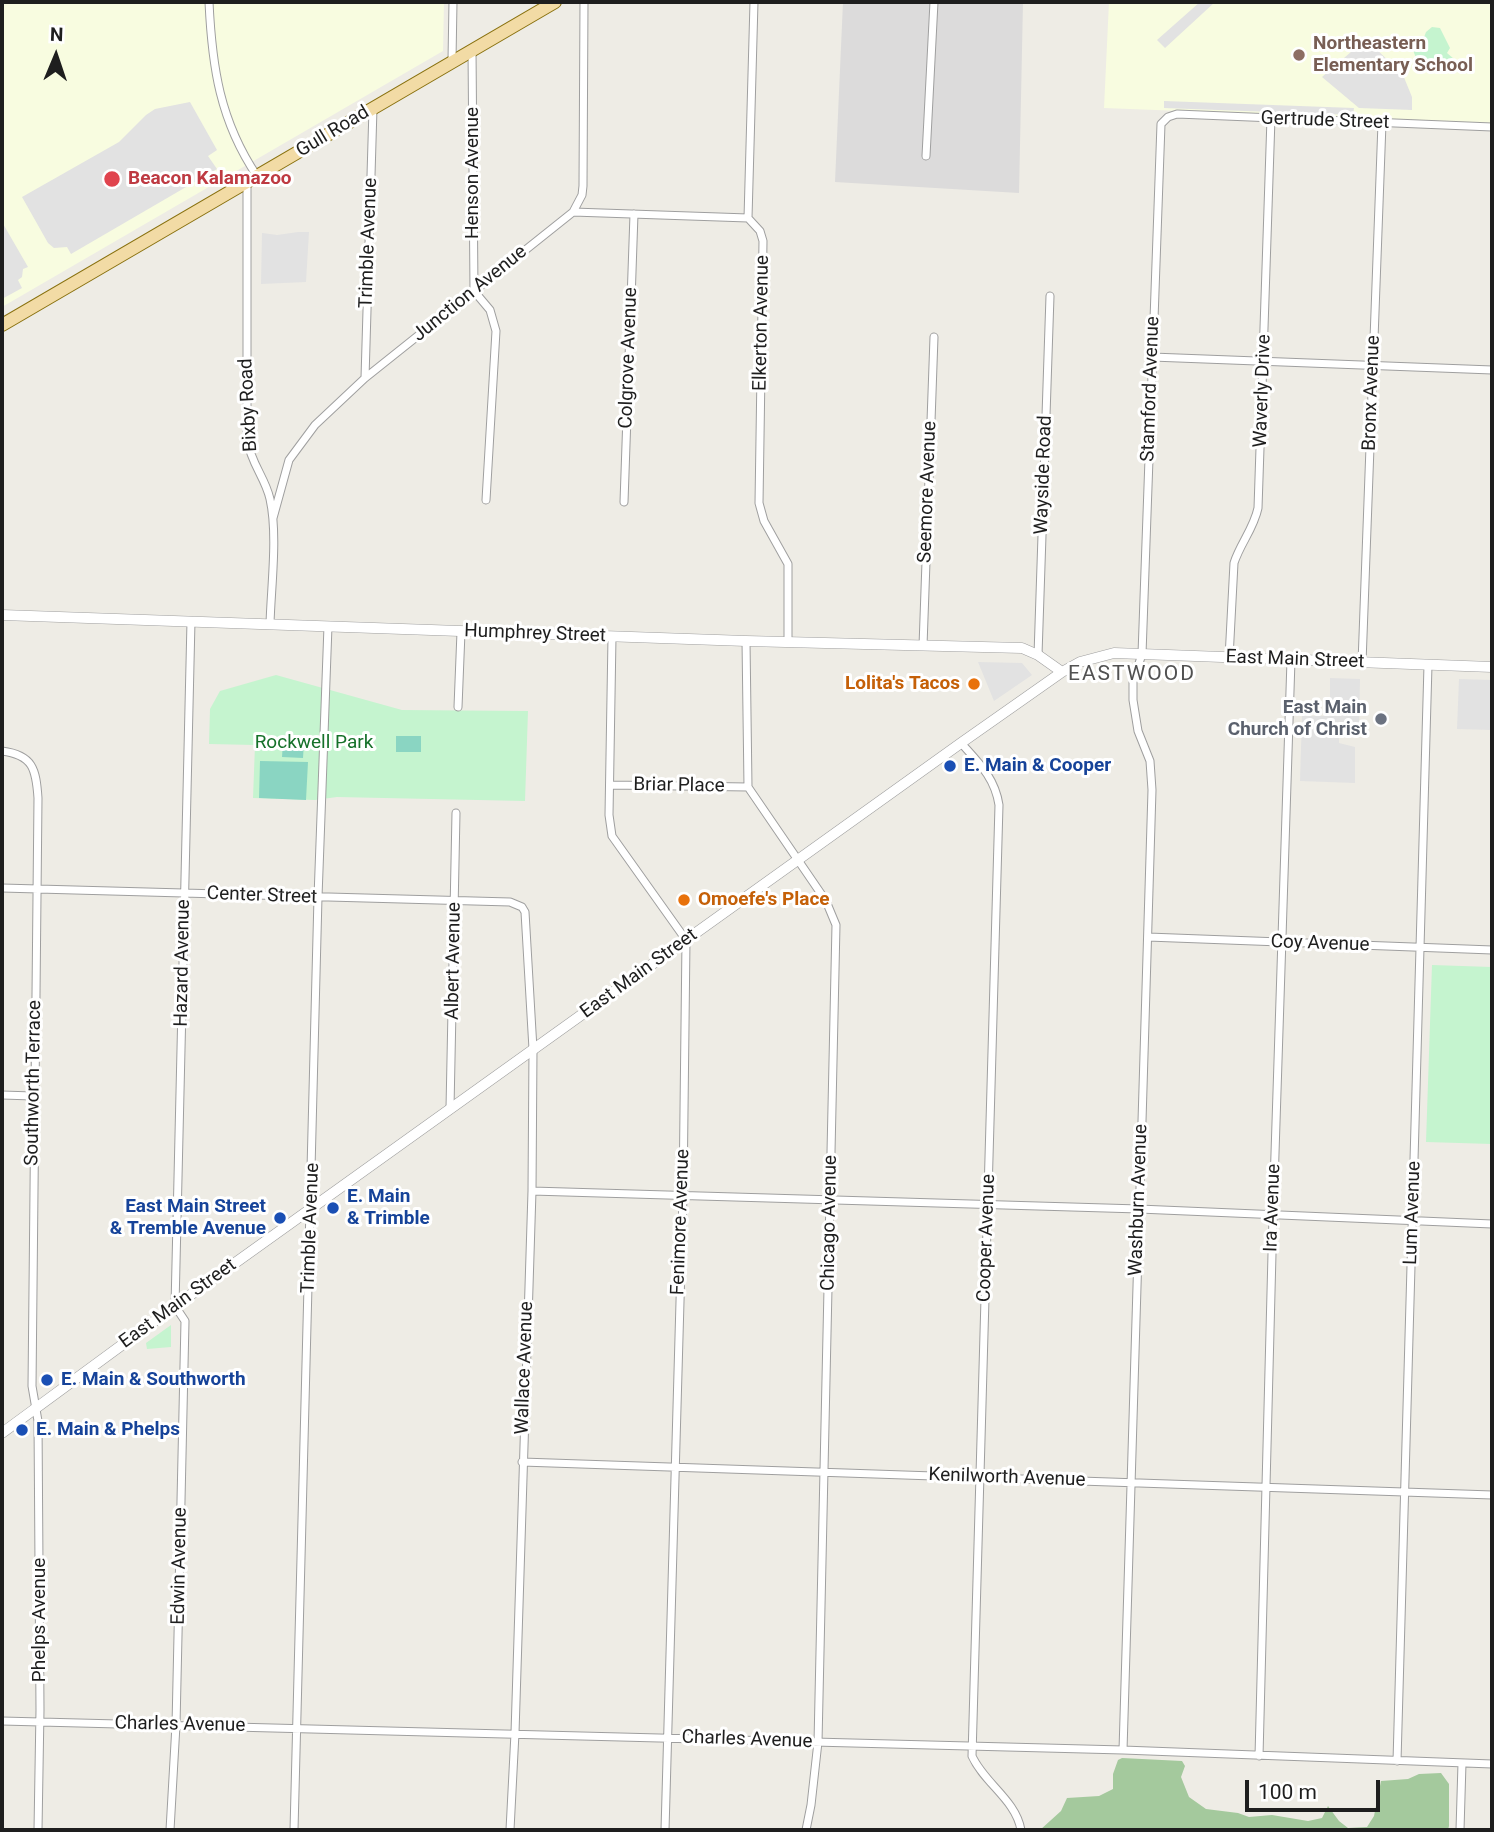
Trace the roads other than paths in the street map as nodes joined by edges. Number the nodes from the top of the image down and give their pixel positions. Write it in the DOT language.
graph roads {
  1 [pos="209,2"];
  2 [pos="453,2"];
  3 [pos="555,2"];
  4 [pos="584,2"];
  5 [pos="754,2"];
  6 [pos="933,2"];
  7 [pos="472,48"];
  8 [pos="452,60"];
  9 [pos="373,108"];
  10 [pos="1271,118"];
  11 [pos="1382,123"];
  12 [pos="1161,124"];
  13 [pos="1492,127"];
  14 [pos="926,156"];
  15 [pos="252,179"];
  16 [pos="573,212"];
  17 [pos="634,214"];
  18 [pos="748,218"];
  19 [pos="474,291"];
  20 [pos="1050,296"];
  21 [pos="2,325"];
  22 [pos="934,337"];
  23 [pos="1152,357"];
  24 [pos="1264,361"];
  25 [pos="1373,366"];
  26 [pos="1492,370"];
  27 [pos="365,378"];
  28 [pos="486,500"];
  29 [pos="624,502"];
  30 [pos="273,518"];
  31 [pos="2,615"];
  32 [pos="191,621"];
  33 [pos="270,624"];
  34 [pos="327,626"];
  35 [pos="461,632"];
  36 [pos="612,637"];
  37 [pos="746,641"];
  38 [pos="788,642"];
  39 [pos="923,646"];
  40 [pos="1038,654"];
  41 [pos="1142,654"];
  42 [pos="1229,658"];
  43 [pos="1291,660"];
  44 [pos="1362,663"];
  45 [pos="1428,665"];
  46 [pos="1492,667"];
  47 [pos="1062,672"];
  48 [pos="458,707"];
  49 [pos="961,743"];
  50 [pos="2,751"];
  51 [pos="610,785"];
  52 [pos="748,786"];
  53 [pos="456,813"];
  54 [pos="798,859"];
  55 [pos="2,888"];
  56 [pos="37,889"];
  57 [pos="184,893"];
  58 [pos="318,897"];
  59 [pos="455,901"];
  60 [pos="522,908"];
  61 [pos="1148,937"];
  62 [pos="686,940"];
  63 [pos="1282,943"];
  64 [pos="1420,948"];
  65 [pos="1492,950"];
  66 [pos="533,1049"];
  67 [pos="2,1095"];
  68 [pos="33,1096"];
  69 [pos="450,1108"];
  70 [pos="532,1191"];
  71 [pos="683,1196"];
  72 [pos="831,1200"];
  73 [pos="988,1206"];
  74 [pos="311,1208"];
  75 [pos="1139,1209"];
  76 [pos="1273,1215"];
  77 [pos="1413,1221"];
  78 [pos="1492,1224"];
  79 [pos="175,1306"];
  80 [pos="36,1409"];
  81 [pos="2,1433"];
  82 [pos="522,1462"];
  83 [pos="674,1468"];
  84 [pos="824,1473"];
  85 [pos="979,1477"];
  86 [pos="1130,1482"];
  87 [pos="1266,1486"];
  88 [pos="1404,1492"];
  89 [pos="1492,1494"];
  90 [pos="2,1721"];
  91 [pos="40,1721"];
  92 [pos="176,1725"];
  93 [pos="297,1728"];
  94 [pos="515,1733"];
  95 [pos="667,1738"];
  96 [pos="818,1742"];
  97 [pos="972,1746"];
  98 [pos="1123,1750"];
  99 [pos="1259,1756"];
  100 [pos="1397,1760"];
  101 [pos="1462,1763"];
  102 [pos="1492,1764"];
  103 [pos="38,1830"];
  104 [pos="170,1830"];
  105 [pos="295,1830"];
  106 [pos="510,1830"];
  107 [pos="665,1830"];
  108 [pos="806,1830"];
  109 [pos="1021,1830"];
  110 [pos="1460,1830"];
  1 -- 15 [label="street"];
  2 -- 8 [label="street"];
  3 -- 7 [label="main road, Gull Road"];
  4 -- 16 [label="street"];
  5 -- 18 [label="street, Elkerton Avenue"];
  6 -- 14 [label="street"];
  7 -- 8 [label="main road, Gull Road"];
  7 -- 19 [label="street, Henson Avenue"];
  8 -- 9 [label="main road, Gull Road"];
  9 -- 15 [label="main road, Gull Road"];
  9 -- 27 [label="street, Trimble Avenue"];
  10 -- 11 [label="street, Gertrude Street"];
  10 -- 12 [label="street, Gertrude Street"];
  10 -- 24 [label="street, Waverly Drive"];
  11 -- 13 [label="street, Gertrude Street"];
  11 -- 25 [label="street, Bronx Avenue"];
  12 -- 23 [label="street, Stamford Avenue"];
  15 -- 21 [label="main road, Gull Road"];
  15 -- 30 [label="street, Bixby Road"];
  16 -- 17 [label="street"];
  16 -- 19 [label="street, Junction Avenue"];
  17 -- 18 [label="street"];
  17 -- 29 [label="street, Colgrove Avenue"];
  18 -- 38 [label="street, Elkerton Avenue"];
  19 -- 27 [label="street, Junction Avenue"];
  19 -- 28 [label="street"];
  20 -- 40 [label="street, Wayside Road"];
  22 -- 39 [label="street, Seemore Avenue"];
  23 -- 24 [label="street"];
  23 -- 41 [label="street, Stamford Avenue"];
  24 -- 25 [label="street"];
  24 -- 42 [label="street, Waverly Drive"];
  25 -- 26 [label="street"];
  25 -- 44 [label="street, Bronx Avenue"];
  27 -- 30 [label="street, Junction Avenue"];
  30 -- 33 [label="street, Bixby Road"];
  31 -- 32 [label="street, Humphrey Street"];
  32 -- 33 [label="street, Humphrey Street"];
  32 -- 57 [label="street, Hazard Avenue"];
  33 -- 34 [label="street, Humphrey Street"];
  34 -- 35 [label="street, Humphrey Street"];
  34 -- 58 [label="street, Trimble Avenue"];
  35 -- 36 [label="street, Humphrey Street"];
  35 -- 48 [label="street"];
  36 -- 37 [label="street, Humphrey Street"];
  36 -- 51 [label="street"];
  37 -- 38 [label="street, Humphrey Street"];
  37 -- 52 [label="street"];
  38 -- 39 [label="street, Humphrey Street"];
  39 -- 40 [label="street, Humphrey Street"];
  40 -- 47 [label="street, Humphrey Street"];
  41 -- 42 [label="street, East Main Street"];
  41 -- 47 [label="street, East Main Street"];
  41 -- 61 [label="street, Washburn Avenue"];
  42 -- 43 [label="street, East Main Street"];
  43 -- 44 [label="street, East Main Street"];
  43 -- 63 [label="street, Ira Avenue"];
  44 -- 45 [label="street, East Main Street"];
  45 -- 46 [label="street, East Main Street"];
  45 -- 64 [label="street, Lum Avenue"];
  47 -- 49 [label="street, East Main Street"];
  49 -- 54 [label="street, East Main Street"];
  49 -- 73 [label="street, Cooper Avenue"];
  50 -- 56 [label="street, Southworth Terrace"];
  51 -- 52 [label="street, Briar Place"];
  51 -- 62 [label="street"];
  52 -- 54 [label="street, Chicago Avenue"];
  53 -- 59 [label="street, Albert Avenue"];
  54 -- 62 [label="street, East Main Street"];
  54 -- 72 [label="street, Chicago Avenue"];
  55 -- 56 [label="street, Center Street"];
  56 -- 57 [label="street, Center Street"];
  56 -- 68 [label="street, Southworth Terrace"];
  57 -- 58 [label="street, Center Street"];
  57 -- 79 [label="street, Hazard Avenue"];
  58 -- 59 [label="street, Center Street"];
  58 -- 74 [label="street, Trimble Avenue"];
  59 -- 60 [label="street, Center Street"];
  59 -- 69 [label="street, Albert Avenue"];
  60 -- 66 [label="street, Wallace Avenue"];
  61 -- 63 [label="street, Coy Avenue"];
  61 -- 75 [label="street, Washburn Avenue"];
  62 -- 66 [label="street, East Main Street"];
  62 -- 71 [label="street, Fenimore Avenue"];
  63 -- 64 [label="street, Coy Avenue"];
  63 -- 76 [label="street, Ira Avenue"];
  64 -- 65 [label="street, Coy Avenue"];
  64 -- 77 [label="street, Lum Avenue"];
  66 -- 69 [label="street, East Main Street"];
  66 -- 70 [label="street, Wallace Avenue"];
  67 -- 68 [label="street"];
  68 -- 80 [label="street, Southworth Terrace"];
  69 -- 74 [label="street, East Main Street"];
  70 -- 71 [label="street"];
  70 -- 82 [label="street, Wallace Avenue"];
  71 -- 72 [label="street"];
  71 -- 83 [label="street, Fenimore Avenue"];
  72 -- 73 [label="street"];
  72 -- 84 [label="street, Chicago Avenue"];
  73 -- 75 [label="street"];
  73 -- 85 [label="street, Cooper Avenue"];
  74 -- 79 [label="street, East Main Street"];
  74 -- 93 [label="street, Trimble Avenue"];
  75 -- 76 [label="street"];
  75 -- 86 [label="street, Washburn Avenue"];
  76 -- 77 [label="street"];
  76 -- 87 [label="street, Ira Avenue"];
  77 -- 78 [label="street"];
  77 -- 88 [label="street, Lum Avenue"];
  79 -- 80 [label="street, East Main Street"];
  79 -- 92 [label="street, Edwin Avenue"];
  80 -- 81 [label="street, East Main Street"];
  80 -- 91 [label="street, Phelps Avenue"];
  82 -- 83 [label="street, Kenilworth Avenue"];
  82 -- 94 [label="street, Wallace Avenue"];
  83 -- 84 [label="street, Kenilworth Avenue"];
  83 -- 95 [label="street, Fenimore Avenue"];
  84 -- 85 [label="street, Kenilworth Avenue"];
  84 -- 96 [label="street, Chicago Avenue"];
  85 -- 86 [label="street, Kenilworth Avenue"];
  85 -- 97 [label="street, Cooper Avenue"];
  86 -- 87 [label="street, Kenilworth Avenue"];
  86 -- 98 [label="street, Washburn Avenue"];
  87 -- 88 [label="street, Kenilworth Avenue"];
  87 -- 99 [label="street, Ira Avenue"];
  88 -- 89 [label="street, Kenilworth Avenue"];
  88 -- 100 [label="street, Lum Avenue"];
  90 -- 91 [label="street, Charles Avenue"];
  91 -- 92 [label="street, Charles Avenue"];
  91 -- 103 [label="street, Phelps Avenue"];
  92 -- 93 [label="street, Charles Avenue"];
  92 -- 104 [label="street, Edwin Avenue"];
  93 -- 94 [label="street, Charles Avenue"];
  93 -- 105 [label="street, Trimble Avenue"];
  94 -- 95 [label="street, Charles Avenue"];
  94 -- 106 [label="street, Wallace Avenue"];
  95 -- 96 [label="street, Charles Avenue"];
  95 -- 107 [label="street, Fenimore Avenue"];
  96 -- 97 [label="street, Charles Avenue"];
  96 -- 108 [label="street, Chicago Avenue"];
  97 -- 98 [label="street, Charles Avenue"];
  97 -- 109 [label="street"];
  98 -- 99 [label="street, Charles Avenue"];
  99 -- 100 [label="street, Charles Avenue"];
  100 -- 101 [label="street, Charles Avenue"];
  101 -- 102 [label="street, Charles Avenue"];
  101 -- 110 [label="street"];
}
